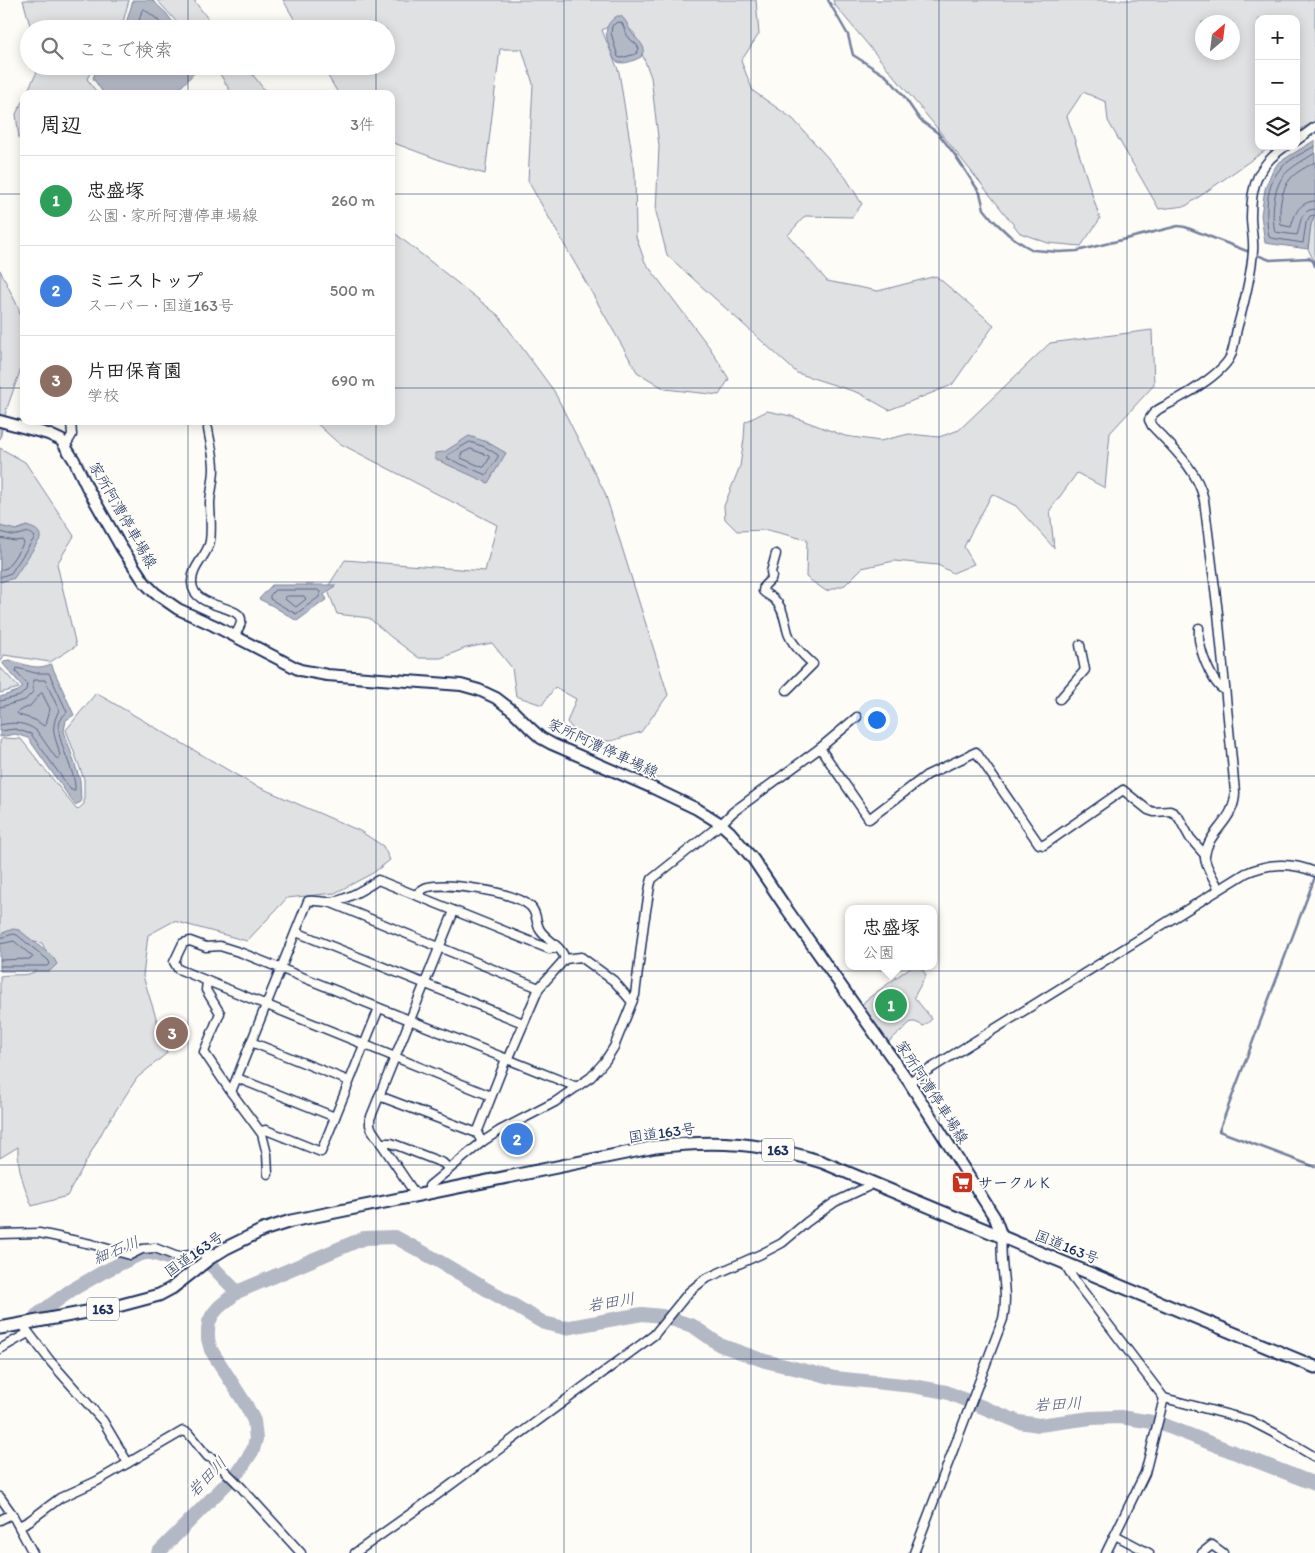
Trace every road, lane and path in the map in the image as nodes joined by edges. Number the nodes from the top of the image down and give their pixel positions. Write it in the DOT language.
graph roads {
  1 [pos="1315,127"];
  2 [pos="1300,138"];
  3 [pos="1281,150"];
  4 [pos="0,421"];
  5 [pos="71,425"];
  6 [pos="208,429"];
  7 [pos="66,445"];
  8 [pos="776,554"];
  9 [pos="1199,628"];
  10 [pos="234,636"];
  11 [pos="1080,645"];
  12 [pos="787,690"];
  13 [pos="1225,690"];
  14 [pos="1060,699"];
  15 [pos="857,717"];
  16 [pos="820,748"];
  17 [pos="720,824"];
  18 [pos="1205,855"];
  19 [pos="1315,872"];
  20 [pos="1219,889"];
  21 [pos="415,895"];
  22 [pos="329,902"];
  23 [pos="454,911"];
  24 [pos="296,932"];
  25 [pos="439,948"];
  26 [pos="558,948"];
  27 [pos="565,959"];
  28 [pos="281,969"];
  29 [pos="207,981"];
  30 [pos="425,983"];
  31 [pos="539,988"];
  32 [pos="632,1002"];
  33 [pos="266,1005"];
  34 [pos="379,1008"];
  35 [pos="410,1020"];
  36 [pos="523,1023"];
  37 [pos="251,1042"];
  38 [pos="364,1045"];
  39 [pos="395,1058"];
  40 [pos="507,1060"];
  41 [pos="237,1078"];
  42 [pos="349,1081"];
  43 [pos="910,1082"];
  44 [pos="577,1087"];
  45 [pos="231,1092"];
  46 [pos="380,1096"];
  47 [pos="491,1096"];
  48 [pos="336,1117"];
  49 [pos="261,1131"];
  50 [pos="477,1133"];
  51 [pos="482,1142"];
  52 [pos="381,1143"];
  53 [pos="449,1169"];
  54 [pos="268,1174"];
  55 [pos="870,1183"];
  56 [pos="429,1192"];
  57 [pos="416,1195"];
  58 [pos="0,1234"];
  59 [pos="1002,1237"];
  60 [pos="212,1257"];
  61 [pos="1064,1262"];
  62 [pos="0,1328"];
  63 [pos="25,1329"];
  64 [pos="0,1349"];
  65 [pos="1315,1367"];
  66 [pos="1164,1398"];
  67 [pos="1315,1457"];
  68 [pos="128,1463"];
  69 [pos="0,1496"];
  70 [pos="12,1514"];
  71 [pos="0,1520"];
  72 [pos="19,1526"];
  73 [pos="1115,1535"];
  74 [pos="33,1553"];
  75 [pos="301,1553"];
  76 [pos="355,1553"];
  77 [pos="914,1553"];
  78 [pos="1106,1553"];
  79 [pos="1149,1553"];
  80 [pos="1202,1553"];
  81 [pos="1223,1553"];
  1 -- 2 [label="street"];
  3 -- 13 [label="street"];
  4 -- 7 [label="main road"];
  5 -- 7 [label="street"];
  6 -- 10 [label="street"];
  7 -- 10 [label="main road, 家所阿漕停車場線"];
  8 -- 12 [label="street"];
  9 -- 13 [label="street"];
  10 -- 17 [label="main road, 家所阿漕停車場線"];
  11 -- 14 [label="street"];
  13 -- 18 [label="street"];
  15 -- 16 [label="street"];
  16 -- 17 [label="street"];
  16 -- 18 [label="street"];
  17 -- 32 [label="street"];
  17 -- 43 [label="main road, 家所阿漕停車場線"];
  18 -- 20 [label="street"];
  19 -- 20 [label="street"];
  20 -- 43 [label="street"];
  21 -- 22 [label="street"];
  21 -- 23 [label="street"];
  21 -- 26 [label="street"];
  22 -- 24 [label="street"];
  22 -- 25 [label="street"];
  23 -- 25 [label="street"];
  23 -- 26 [label="street"];
  24 -- 28 [label="street"];
  24 -- 30 [label="street"];
  25 -- 30 [label="street"];
  25 -- 31 [label="street"];
  26 -- 27 [label="street"];
  27 -- 31 [label="street"];
  27 -- 32 [label="street"];
  28 -- 29 [label="street"];
  28 -- 33 [label="street"];
  28 -- 34 [label="street"];
  29 -- 33 [label="street"];
  29 -- 45 [label="street"];
  30 -- 35 [label="street"];
  30 -- 36 [label="street"];
  31 -- 36 [label="street"];
  32 -- 44 [label="street"];
  33 -- 37 [label="street"];
  33 -- 38 [label="street"];
  34 -- 35 [label="street"];
  34 -- 38 [label="street"];
  35 -- 39 [label="street"];
  35 -- 40 [label="street"];
  36 -- 40 [label="street"];
  37 -- 41 [label="street"];
  37 -- 42 [label="street"];
  38 -- 39 [label="street"];
  38 -- 42 [label="street"];
  39 -- 46 [label="street"];
  39 -- 47 [label="street"];
  40 -- 44 [label="street"];
  40 -- 47 [label="street"];
  41 -- 45 [label="street"];
  41 -- 48 [label="street"];
  42 -- 48 [label="street"];
  43 -- 59 [label="main road, 家所阿漕停車場線"];
  44 -- 51 [label="street"];
  45 -- 49 [label="street"];
  46 -- 50 [label="street"];
  46 -- 52 [label="street"];
  47 -- 50 [label="street"];
  48 -- 49 [label="street"];
  49 -- 54 [label="street"];
  50 -- 51 [label="street"];
  51 -- 53 [label="street"];
  52 -- 53 [label="street"];
  52 -- 57 [label="street"];
  53 -- 56 [label="street"];
  55 -- 56 [label="highway, 国道163号 / 163"];
  55 -- 59 [label="highway, 国道163号 / 163"];
  55 -- 76 [label="street"];
  56 -- 57 [label="highway, 国道163号 / 163"];
  57 -- 60 [label="highway, 国道163号 / 163"];
  58 -- 60 [label="street"];
  59 -- 61 [label="highway, 国道163号 / 163"];
  59 -- 77 [label="street"];
  60 -- 63 [label="highway, 国道163号 / 163"];
  61 -- 65 [label="highway, 国道163号 / 163"];
  61 -- 66 [label="street"];
  62 -- 63 [label="highway, 国道163号 / 163"];
  63 -- 64 [label="street"];
  63 -- 68 [label="street"];
  66 -- 67 [label="street"];
  66 -- 73 [label="street"];
  68 -- 72 [label="street"];
  68 -- 75 [label="street"];
  69 -- 70 [label="street"];
  70 -- 71 [label="street"];
  70 -- 72 [label="street"];
  72 -- 74 [label="street"];
  73 -- 78 [label="street"];
  73 -- 79 [label="street"];
  80 -- 81 [label="street"];
}
